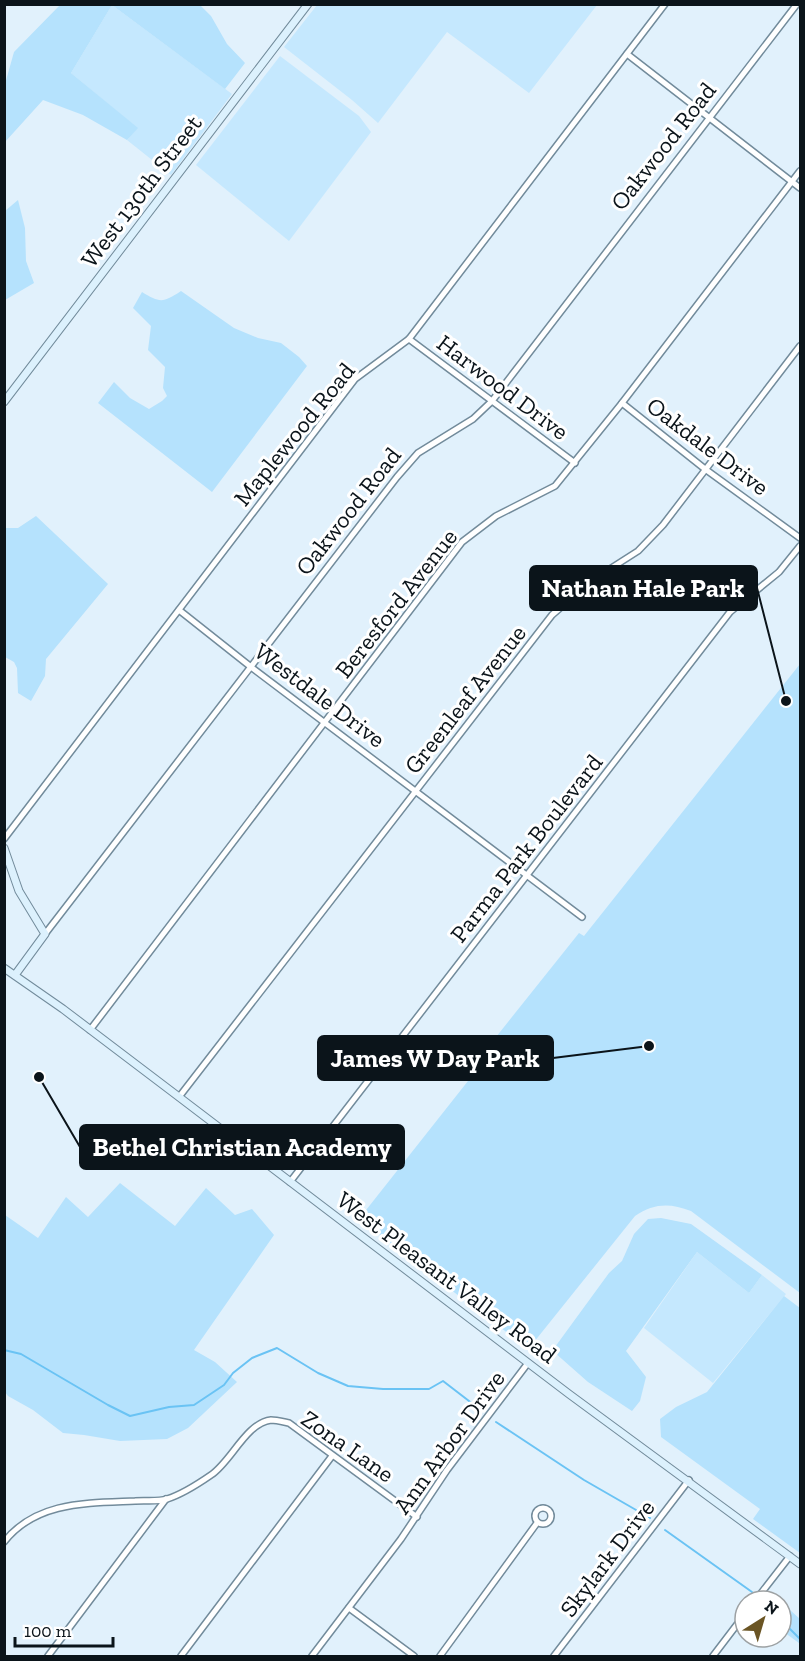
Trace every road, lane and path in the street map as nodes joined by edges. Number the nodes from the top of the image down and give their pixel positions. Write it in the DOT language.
graph roads {
  1 [pos="308,4"];
  2 [pos="665,4"];
  3 [pos="796,4"];
  4 [pos="627,54"];
  5 [pos="708,118"];
  6 [pos="801,171"];
  7 [pos="792,182"];
  8 [pos="801,188"];
  9 [pos="410,339"];
  10 [pos="801,346"];
  11 [pos="492,401"];
  12 [pos="4,402"];
  13 [pos="622,403"];
  14 [pos="575,463"];
  15 [pos="705,469"];
  16 [pos="801,538"];
  17 [pos="801,546"];
  18 [pos="179,610"];
  19 [pos="251,667"];
  20 [pos="326,722"];
  21 [pos="417,791"];
  22 [pos="4,839"];
  23 [pos="4,848"];
  24 [pos="529,875"];
  25 [pos="582,917"];
  26 [pos="45,934"];
  27 [pos="4,968"];
  28 [pos="15,975"];
  29 [pos="90,1029"];
  30 [pos="179,1097"];
  31 [pos="290,1182"];
  32 [pos="528,1363"];
  33 [pos="332,1456"];
  34 [pos="689,1480"];
  35 [pos="166,1499"];
  36 [pos="417,1517"];
  37 [pos="537,1523"];
  38 [pos="4,1542"];
  39 [pos="790,1556"];
  40 [pos="801,1564"];
  41 [pos="764,1589"];
  42 [pos="349,1608"];
  43 [pos="733,1630"];
  44 [pos="48,1656"];
  45 [pos="180,1656"];
  46 [pos="312,1656"];
  47 [pos="414,1656"];
  48 [pos="440,1656"];
  49 [pos="554,1656"];
  50 [pos="713,1656"];
  1 -- 12 [label="main road, West 130th Street"];
  2 -- 4 [label="street, Maplewood Road"];
  3 -- 5 [label="street, Oakwood Road"];
  4 -- 5 [label="street"];
  4 -- 9 [label="street, Maplewood Road"];
  5 -- 7 [label="street"];
  5 -- 11 [label="street, Oakwood Road"];
  6 -- 7 [label="street, Beresford Avenue"];
  7 -- 8 [label="street"];
  7 -- 13 [label="street, Beresford Avenue"];
  9 -- 11 [label="street, Harwood Drive"];
  9 -- 18 [label="street, Maplewood Road"];
  10 -- 15 [label="street, Greenleaf Avenue"];
  11 -- 14 [label="street, Harwood Drive"];
  11 -- 19 [label="street, Oakwood Road"];
  13 -- 14 [label="street, Beresford Avenue"];
  13 -- 15 [label="street, Oakdale Drive"];
  14 -- 20 [label="street, Beresford Avenue"];
  15 -- 16 [label="street, Oakdale Drive"];
  15 -- 21 [label="street, Greenleaf Avenue"];
  17 -- 24 [label="street, Parma Park Boulevard"];
  18 -- 19 [label="street, Westdale Drive"];
  18 -- 22 [label="street, Maplewood Road"];
  19 -- 20 [label="street, Westdale Drive"];
  19 -- 26 [label="street, Oakwood Road"];
  20 -- 21 [label="street, Westdale Drive"];
  20 -- 29 [label="street, Beresford Avenue"];
  21 -- 24 [label="street, Westdale Drive"];
  21 -- 30 [label="street, Greenleaf Avenue"];
  23 -- 26 [label="main road"];
  24 -- 25 [label="street, Westdale Drive"];
  24 -- 31 [label="street, Parma Park Boulevard"];
  26 -- 28 [label="main road, Oakwood Road"];
  27 -- 28 [label="main road, West Pleasant Valley Road"];
  28 -- 29 [label="main road, West Pleasant Valley Road"];
  29 -- 30 [label="main road, West Pleasant Valley Road"];
  30 -- 31 [label="main road, West Pleasant Valley Road"];
  31 -- 32 [label="main road, West Pleasant Valley Road"];
  32 -- 34 [label="main road, West Pleasant Valley Road"];
  32 -- 36 [label="street, Ann Arbor Drive"];
  33 -- 35 [label="street, Zona Lane"];
  33 -- 36 [label="street, Zona Lane"];
  33 -- 45 [label="street"];
  34 -- 39 [label="main road, West Pleasant Valley Road"];
  34 -- 49 [label="street, Skylark Drive"];
  35 -- 38 [label="street, Zona Lane"];
  35 -- 44 [label="street"];
  36 -- 42 [label="street, Ann Arbor Drive"];
  37 -- 48 [label="street"];
  39 -- 40 [label="main road, West Pleasant Valley Road"];
  39 -- 41 [label="street"];
  42 -- 46 [label="street, Ann Arbor Drive"];
  42 -- 47 [label="street"];
  43 -- 50 [label="street"];
}
